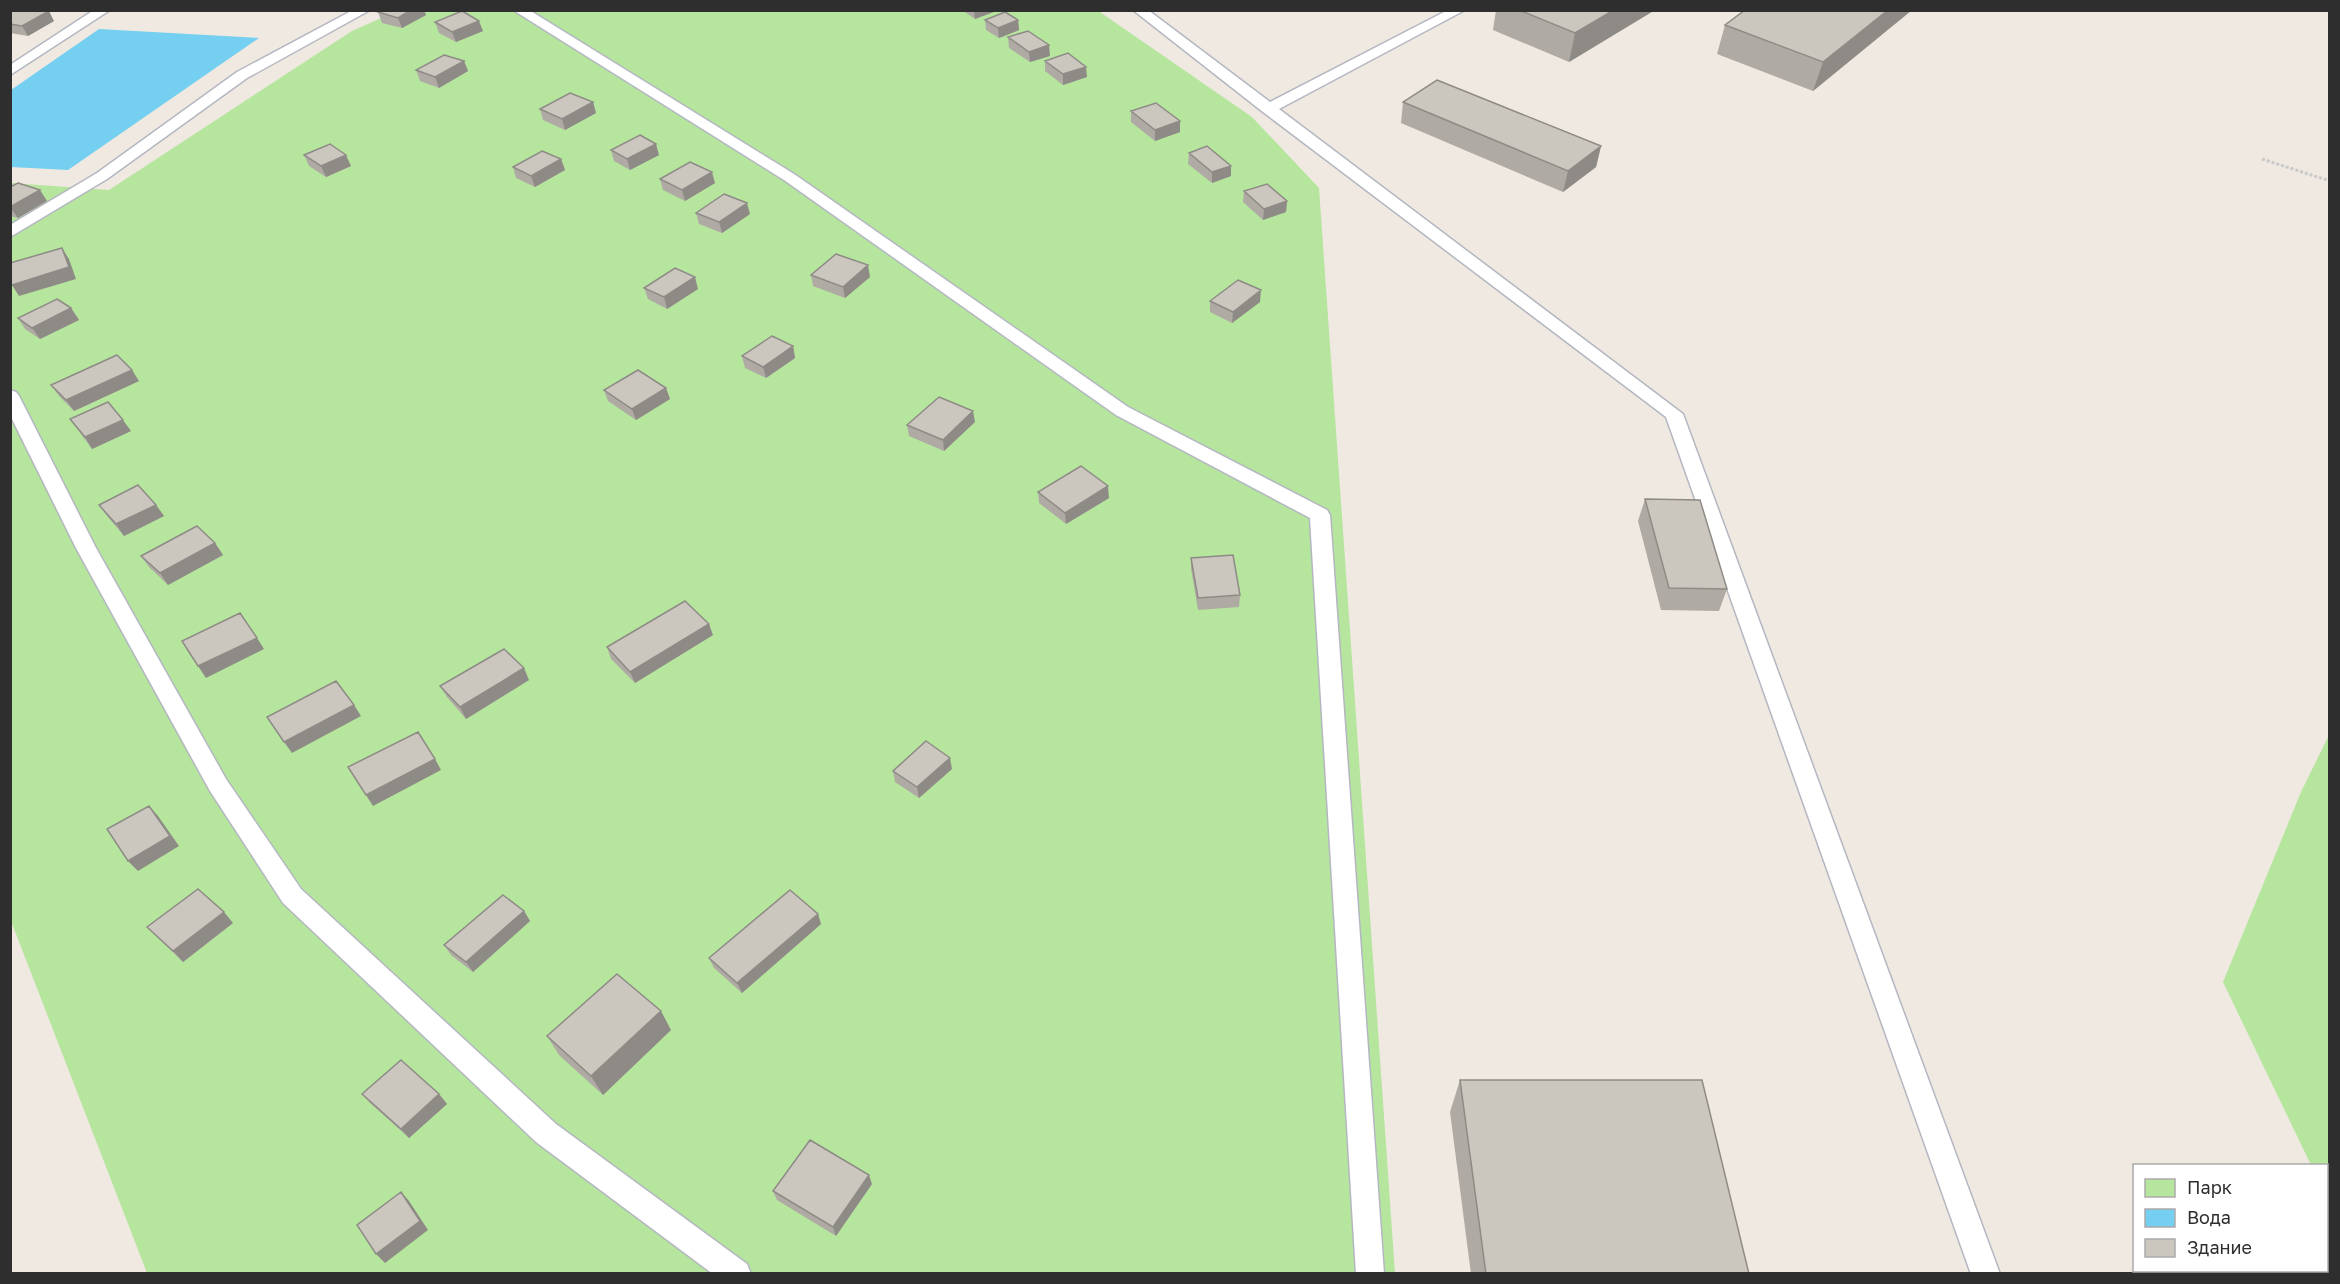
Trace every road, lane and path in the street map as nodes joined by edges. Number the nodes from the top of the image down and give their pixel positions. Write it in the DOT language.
graph roads {
  1 [pos="104,10"];
  2 [pos="364,10"];
  3 [pos="519,10"];
  4 [pos="1139,10"];
  5 [pos="1459,10"];
  6 [pos="10,71"];
  7 [pos="1268,109"];
  8 [pos="2262,159"];
  9 [pos="2330,181"];
  10 [pos="10,232"];
  11 [pos="10,396"];
  12 [pos="737,1274"];
  13 [pos="1370,1274"];
  14 [pos="1986,1274"];
  1 -- 6 [label="lane"];
  2 -- 10 [label="lane"];
  3 -- 13 [label="lane"];
  4 -- 7 [label="lane"];
  5 -- 7 [label="lane"];
  7 -- 14 [label="lane"];
  8 -- 9 [label="path"];
  11 -- 12 [label="lane"];
}
